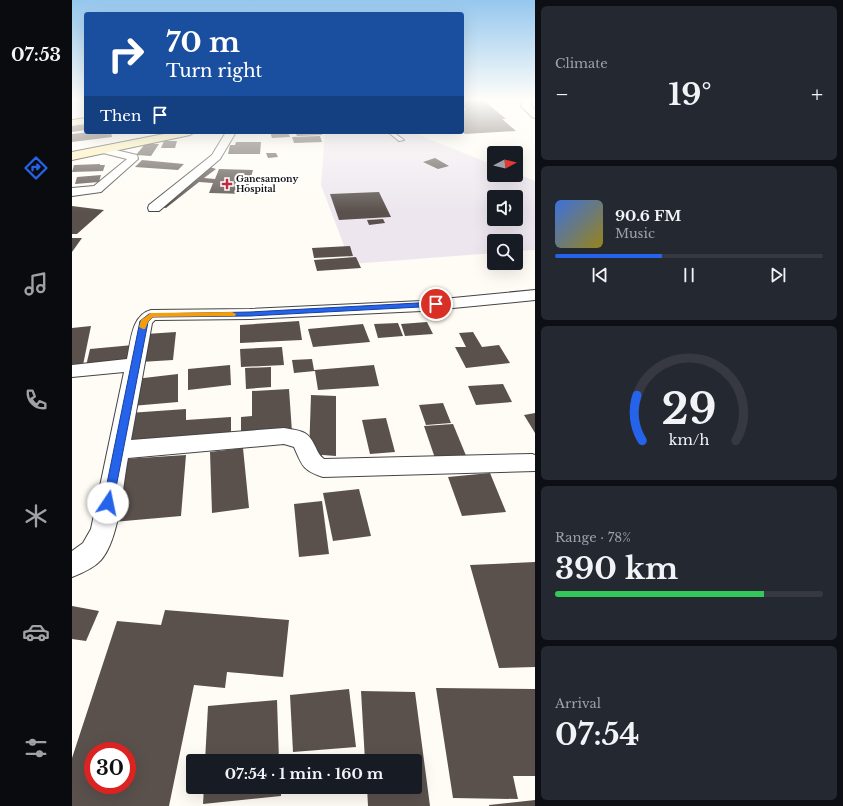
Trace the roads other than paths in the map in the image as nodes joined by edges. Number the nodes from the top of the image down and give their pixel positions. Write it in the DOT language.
graph roads {
  1 [pos="168,137"];
  2 [pos="227,137"];
  3 [pos="396,137"];
  4 [pos="401,140"];
  5 [pos="103,150"];
  6 [pos="72,156"];
  7 [pos="72,192"];
  8 [pos="154,208"];
  9 [pos="535,295"];
  10 [pos="134,365"];
  11 [pos="72,371"];
  12 [pos="119,450"];
  13 [pos="532,463"];
  14 [pos="72,565"];
  1 -- 5 [label="street"];
  2 -- 8 [label="street"];
  3 -- 4 [label="lane"];
  5 -- 6 [label="street"];
  5 -- 7 [label="street"];
  9 -- 10 [label="street"];
  10 -- 11 [label="street"];
  10 -- 12 [label="street"];
  12 -- 13 [label="street"];
  12 -- 14 [label="street"];
}
